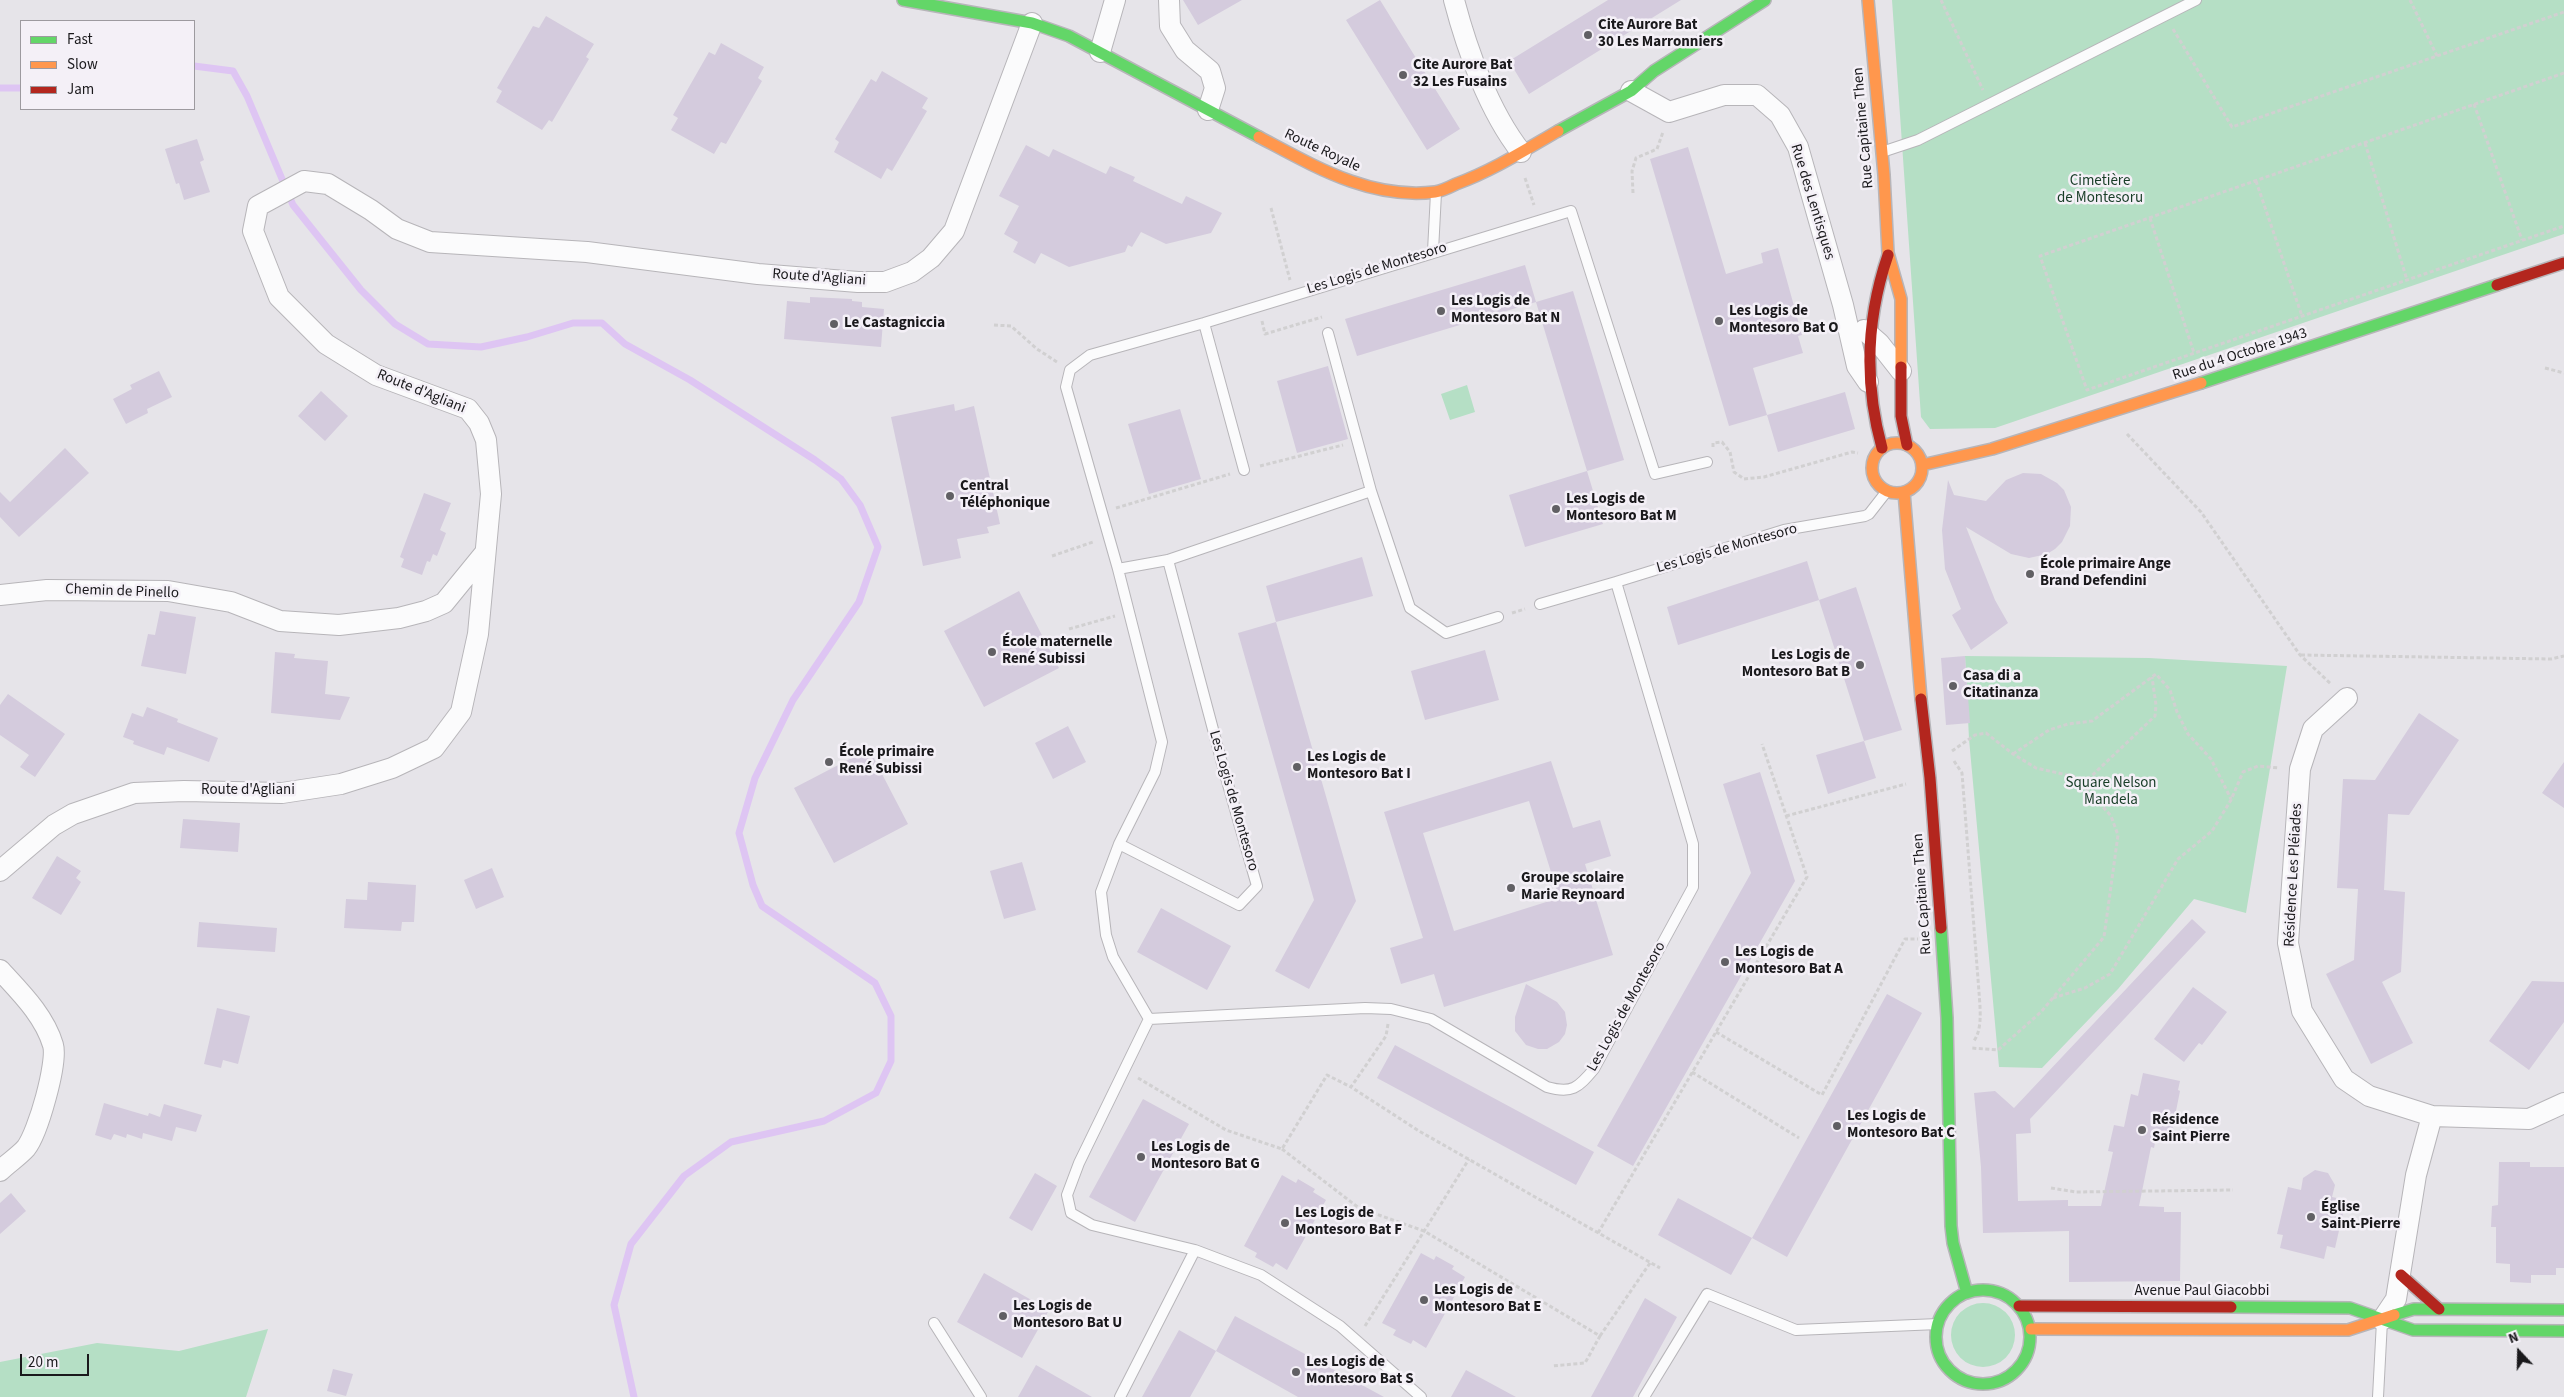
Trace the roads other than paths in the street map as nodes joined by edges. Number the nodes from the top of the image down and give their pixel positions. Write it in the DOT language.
graph roads {
  1 [pos="903,0"];
  2 [pos="1115,0"];
  3 [pos="1169,0"];
  4 [pos="1454,0"];
  5 [pos="1765,0"];
  6 [pos="1868,0"];
  7 [pos="2196,0"];
  8 [pos="1855,6"];
  9 [pos="1870,17"];
  10 [pos="1032,23"];
  11 [pos="1100,52"];
  12 [pos="1631,90"];
  13 [pos="1208,110"];
  14 [pos="1882,152"];
  15 [pos="1517,154"];
  16 [pos="1436,192"];
  17 [pos="1433,251"];
  18 [pos="1888,253"];
  19 [pos="2564,263"];
  20 [pos="1843,306"];
  21 [pos="1204,324"];
  22 [pos="1328,333"];
  23 [pos="1871,339"];
  24 [pos="1900,371"];
  25 [pos="1868,383"];
  26 [pos="1907,445"];
  27 [pos="1879,451"];
  28 [pos="1706,462"];
  29 [pos="1922,465"];
  30 [pos="1244,470"];
  31 [pos="1371,491"];
  32 [pos="1887,491"];
  33 [pos="1904,492"];
  34 [pos="484,554"];
  35 [pos="1168,560"];
  36 [pos="1118,569"];
  37 [pos="1616,582"];
  38 [pos="0,594"];
  39 [pos="1540,604"];
  40 [pos="1498,617"];
  41 [pos="2347,698"];
  42 [pos="1119,844"];
  43 [pos="0,871"];
  44 [pos="0,970"];
  45 [pos="1148,1019"];
  46 [pos="2564,1103"];
  47 [pos="2432,1116"];
  48 [pos="0,1171"];
  49 [pos="1195,1250"];
  50 [pos="2400,1275"];
  51 [pos="1967,1293"];
  52 [pos="2019,1306"];
  53 [pos="2439,1309"];
  54 [pos="2564,1310"];
  55 [pos="2382,1320"];
  56 [pos="934,1323"];
  57 [pos="1938,1324"];
  58 [pos="2031,1330"];
  59 [pos="2564,1331"];
  60 [pos="2015,1373"];
  61 [pos="1973,1384"];
  62 [pos="2014,1388"];
  63 [pos="981,1397"];
  64 [pos="1120,1397"];
  65 [pos="1421,1397"];
  66 [pos="1644,1397"];
  67 [pos="1978,1397"];
  68 [pos="2378,1397"];
  1 -- 10 [label="main road, Route Royale"];
  2 -- 11 [label="street"];
  3 -- 13 [label="street"];
  4 -- 15 [label="street"];
  5 -- 12 [label="main road, Route Royale"];
  6 -- 9 [label="main road, Rue Capitaine Then"];
  7 -- 14 [label="lane"];
  8 -- 9 [label="main road"];
  9 -- 14 [label="main road, Rue Capitaine Then"];
  10 -- 11 [label="main road, Route Royale"];
  10 -- 34 [label="street, Route d'Agliani"];
  11 -- 13 [label="main road, Route Royale"];
  12 -- 15 [label="main road, Route Royale"];
  12 -- 20 [label="street, Rue des Lentisques"];
  13 -- 16 [label="main road, Route Royale"];
  14 -- 18 [label="main road, Rue Capitaine Then"];
  15 -- 16 [label="main road, Route Royale"];
  16 -- 17 [label="lane"];
  17 -- 21 [label="lane, Les Logis de Montesoro"];
  17 -- 28 [label="lane, Les Logis de Montesoro"];
  18 -- 23 [label="main road, Rue Capitaine Then"];
  18 -- 24 [label="main road, Rue Capitaine Then"];
  19 -- 29 [label="main road, Rue du 4 Octobre 1943"];
  20 -- 23 [label="street, Rue des Lentisques"];
  20 -- 25 [label="street, Rue des Lentisques"];
  21 -- 30 [label="lane"];
  21 -- 36 [label="lane, Les Logis de Montesoro"];
  22 -- 31 [label="lane"];
  23 -- 24 [label="street, Rue des Lentisques"];
  23 -- 25 [label="main road, Rue Capitaine Then"];
  24 -- 26 [label="main road, Rue Capitaine Then"];
  25 -- 27 [label="main road, Rue Capitaine Then"];
  26 -- 27 [label="main road"];
  26 -- 29 [label="main road"];
  27 -- 32 [label="main road"];
  29 -- 33 [label="main road"];
  31 -- 35 [label="lane"];
  31 -- 40 [label="lane"];
  32 -- 33 [label="main road"];
  32 -- 37 [label="lane, Les Logis de Montesoro"];
  33 -- 51 [label="main road, Rue Capitaine Then"];
  34 -- 38 [label="street, Chemin de Pinello"];
  34 -- 43 [label="street, Route d'Agliani"];
  35 -- 36 [label="lane"];
  35 -- 42 [label="lane, Les Logis de Montesoro"];
  36 -- 42 [label="lane"];
  37 -- 39 [label="lane, Les Logis de Montesoro"];
  37 -- 45 [label="lane, Les Logis de Montesoro"];
  41 -- 47 [label="street, Résidence Les Pléiades"];
  42 -- 45 [label="lane"];
  44 -- 48 [label="street"];
  45 -- 49 [label="lane"];
  46 -- 47 [label="street, Résidence Les Pléiades"];
  47 -- 50 [label="street"];
  49 -- 64 [label="lane"];
  49 -- 65 [label="lane"];
  50 -- 53 [label="main road"];
  50 -- 55 [label="street"];
  51 -- 52 [label="main road"];
  51 -- 57 [label="main road"];
  52 -- 55 [label="main road, Avenue Paul Giacobbi"];
  52 -- 58 [label="main road"];
  53 -- 54 [label="main road"];
  53 -- 55 [label="main road"];
  55 -- 58 [label="main road"];
  55 -- 59 [label="main road, Avenue Paul Giacobbi"];
  55 -- 68 [label="lane"];
  56 -- 63 [label="lane"];
  57 -- 61 [label="main road"];
  57 -- 66 [label="lane"];
  58 -- 60 [label="main road"];
  60 -- 61 [label="main road"];
  60 -- 62 [label="main road"];
  61 -- 67 [label="main road"];
}
